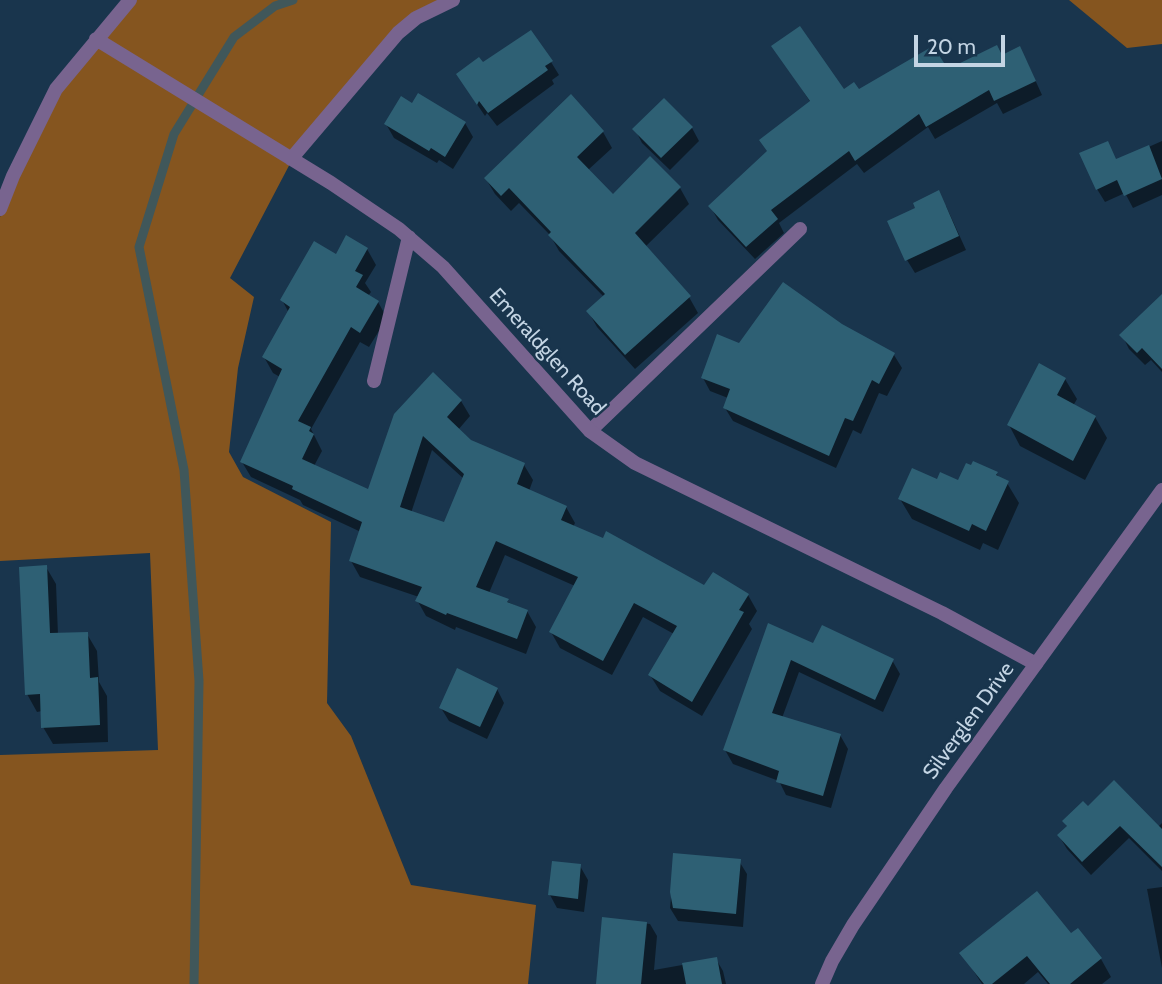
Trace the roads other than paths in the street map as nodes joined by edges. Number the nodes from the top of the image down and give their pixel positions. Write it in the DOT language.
graph roads {
  1 [pos="130,0"];
  2 [pos="453,0"];
  3 [pos="96,39"];
  4 [pos="291,159"];
  5 [pos="0,209"];
  6 [pos="800,229"];
  7 [pos="409,237"];
  8 [pos="374,381"];
  9 [pos="590,431"];
  10 [pos="1162,491"];
  11 [pos="1036,664"];
  12 [pos="822,984"];
  1 -- 3 [label="street"];
  2 -- 4 [label="street"];
  3 -- 4 [label="street, Emeraldglen Road"];
  3 -- 5 [label="street"];
  4 -- 7 [label="street, Emeraldglen Road"];
  6 -- 9 [label="street"];
  7 -- 8 [label="street"];
  7 -- 9 [label="street, Emeraldglen Road"];
  9 -- 11 [label="street, Emeraldglen Road"];
  10 -- 11 [label="street, Silverglen Drive"];
  11 -- 12 [label="street, Silverglen Drive"];
}
